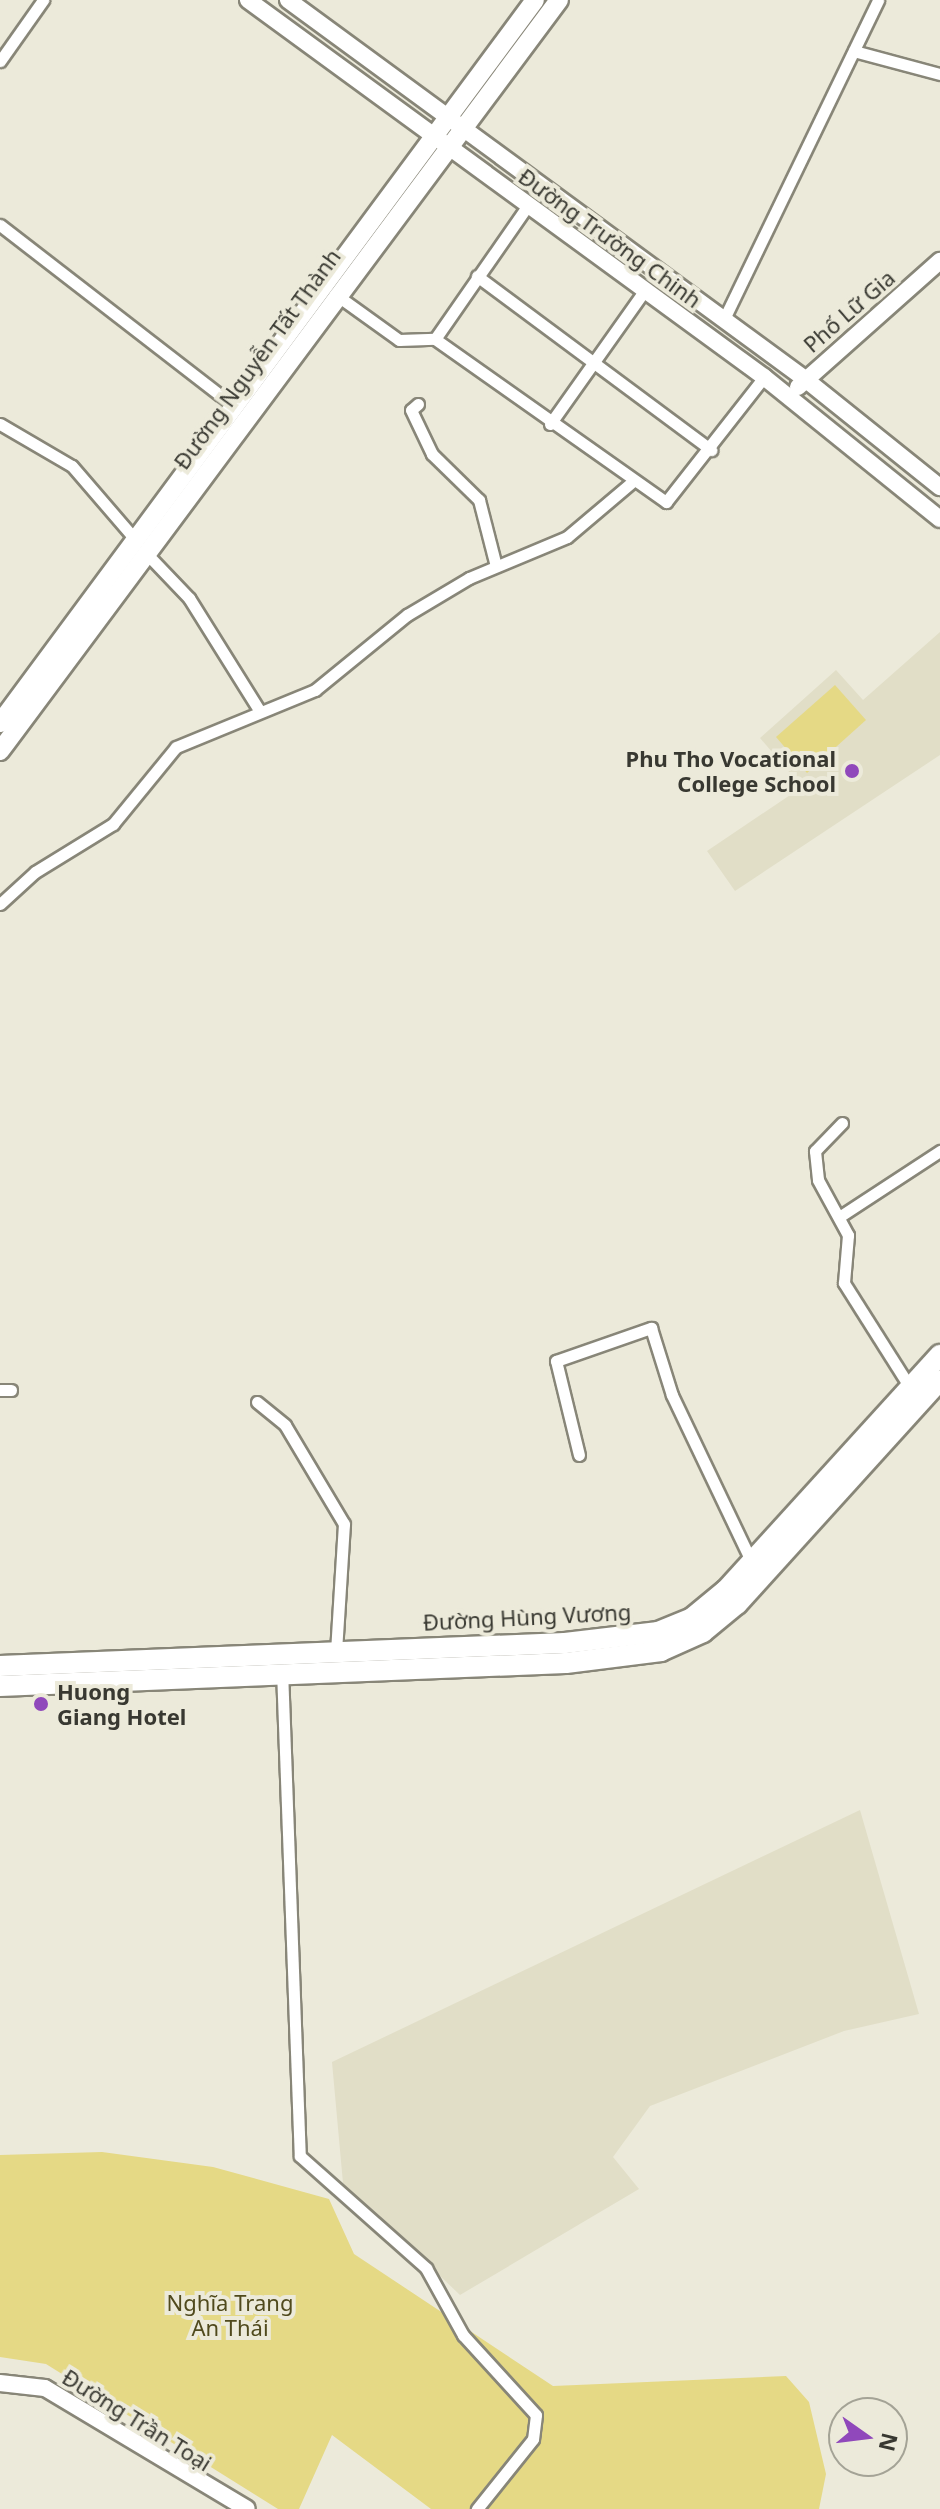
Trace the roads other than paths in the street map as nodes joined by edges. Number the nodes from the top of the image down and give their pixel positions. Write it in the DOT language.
graph roads {
  1 [pos="43,0"];
  2 [pos="248,0"];
  3 [pos="288,0"];
  4 [pos="535,0"];
  5 [pos="559,0"];
  6 [pos="878,0"];
  7 [pos="340,39"];
  8 [pos="854,51"];
  9 [pos="325,58"];
  10 [pos="0,61"];
  11 [pos="940,74"];
  12 [pos="452,122"];
  13 [pos="438,140"];
  14 [pos="528,205"];
  15 [pos="0,225"];
  16 [pos="940,261"];
  17 [pos="477,276"];
  18 [pos="644,291"];
  19 [pos="334,293"];
  20 [pos="724,319"];
  21 [pos="435,339"];
  22 [pos="594,363"];
  23 [pos="764,377"];
  24 [pos="805,379"];
  25 [pos="789,396"];
  26 [pos="232,404"];
  27 [pos="418,404"];
  28 [pos="0,424"];
  29 [pos="550,424"];
  30 [pos="711,450"];
  31 [pos="632,482"];
  32 [pos="940,487"];
  33 [pos="940,519"];
  34 [pos="140,545"];
  35 [pos="496,566"];
  36 [pos="259,710"];
  37 [pos="0,723"];
  38 [pos="0,751"];
  39 [pos="0,904"];
  40 [pos="842,1123"];
  41 [pos="940,1151"];
  42 [pos="839,1217"];
  43 [pos="940,1355"];
  44 [pos="940,1380"];
  45 [pos="909,1386"];
  46 [pos="257,1402"];
  47 [pos="579,1455"];
  48 [pos="755,1572"];
  49 [pos="336,1650"];
  50 [pos="281,1664"];
  51 [pos="0,1666"];
  52 [pos="0,1686"];
  53 [pos="0,2383"];
  54 [pos="247,2509"];
  55 [pos="477,2509"];
  1 -- 10 [label="street"];
  2 -- 9 [label="main road, Đường Trường Chinh"];
  3 -- 7 [label="main road, Đường Trường Chinh"];
  4 -- 12 [label="main road, Đường Nguyễn Tất Thành"];
  5 -- 12 [label="main road, Đường Nguyễn Tất Thành"];
  6 -- 8 [label="street"];
  7 -- 9 [label="main road"];
  7 -- 12 [label="main road, Đường Trường Chinh"];
  8 -- 11 [label="street"];
  8 -- 20 [label="street"];
  9 -- 13 [label="main road, Đường Trường Chinh"];
  12 -- 13 [label="main road, Đường Nguyễn Tất Thành"];
  12 -- 20 [label="main road, Đường Trường Chinh"];
  13 -- 14 [label="main road, Đường Trường Chinh"];
  13 -- 19 [label="main road, Đường Nguyễn Tất Thành"];
  13 -- 26 [label="main road, Đường Nguyễn Tất Thành"];
  14 -- 17 [label="street"];
  14 -- 18 [label="main road, Đường Trường Chinh"];
  15 -- 26 [label="street"];
  16 -- 24 [label="main road, Phố Lữ Gia"];
  17 -- 21 [label="street"];
  17 -- 22 [label="street"];
  18 -- 22 [label="street"];
  18 -- 23 [label="main road, Đường Trường Chinh"];
  19 -- 21 [label="street"];
  19 -- 34 [label="main road, Đường Nguyễn Tất Thành"];
  20 -- 24 [label="main road, Đường Trường Chinh"];
  21 -- 29 [label="street"];
  22 -- 29 [label="street"];
  22 -- 30 [label="street"];
  23 -- 25 [label="main road, Đường Trường Chinh"];
  23 -- 30 [label="street"];
  24 -- 25 [label="main road, Phố Lữ Gia"];
  24 -- 32 [label="main road, Đường Trường Chinh"];
  25 -- 33 [label="main road, Đường Trường Chinh"];
  26 -- 34 [label="main road, Đường Nguyễn Tất Thành"];
  27 -- 35 [label="street"];
  28 -- 34 [label="street"];
  29 -- 31 [label="street"];
  30 -- 31 [label="street"];
  31 -- 35 [label="street"];
  34 -- 36 [label="street"];
  34 -- 37 [label="main road, Đường Nguyễn Tất Thành"];
  34 -- 38 [label="main road, Đường Nguyễn Tất Thành"];
  35 -- 36 [label="street"];
  36 -- 39 [label="street"];
  40 -- 42 [label="street"];
  41 -- 42 [label="street"];
  42 -- 45 [label="street"];
  43 -- 45 [label="highway, Đường Hùng Vương"];
  44 -- 48 [label="highway, Đường Hùng Vương"];
  45 -- 48 [label="highway, Đường Hùng Vương"];
  46 -- 49 [label="street"];
  47 -- 48 [label="street"];
  48 -- 49 [label="highway, Đường Hùng Vương"];
  48 -- 50 [label="highway, Đường Hùng Vương"];
  49 -- 50 [label="highway, Đường Hùng Vương"];
  50 -- 51 [label="highway, Đường Hùng Vương"];
  50 -- 52 [label="highway, Đường Hùng Vương"];
  50 -- 55 [label="street"];
  53 -- 54 [label="main road, Đường Trần Toại"];
}
